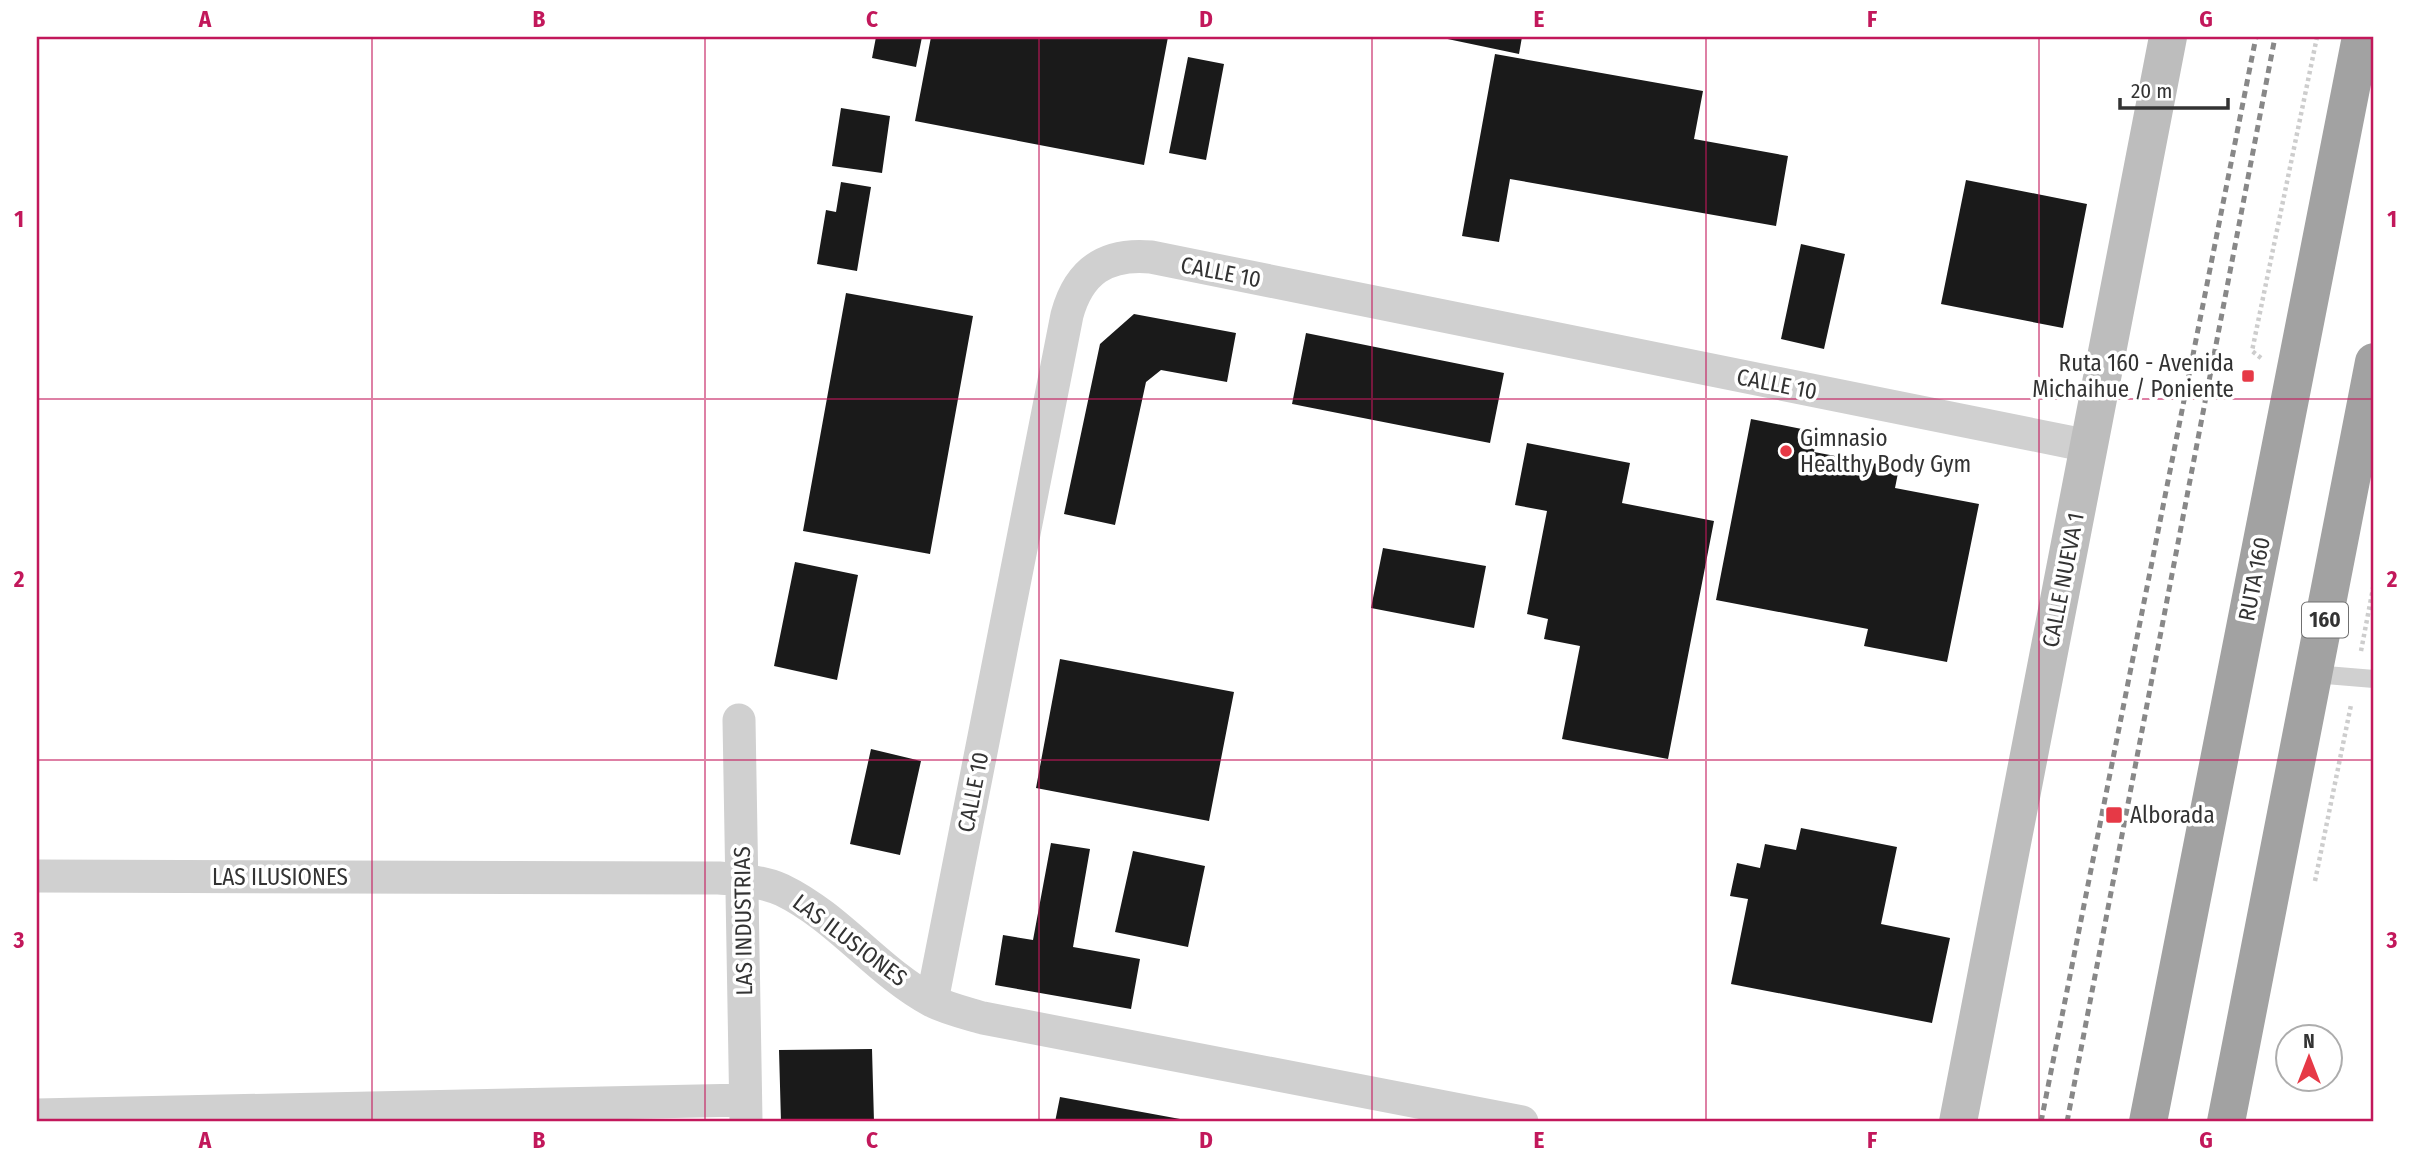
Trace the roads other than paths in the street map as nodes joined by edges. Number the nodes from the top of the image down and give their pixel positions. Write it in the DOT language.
graph roads {
  1 [pos="2168,37"];
  2 [pos="2361,37"];
  3 [pos="2374,362"];
  4 [pos="2089,446"];
  5 [pos="2314,674"];
  6 [pos="2365,678"];
  7 [pos="739,720"];
  8 [pos="37,876"];
  9 [pos="743,880"];
  10 [pos="932,1001"];
  11 [pos="746,1111"];
  12 [pos="549,1113"];
  13 [pos="37,1115"];
  14 [pos="376,1115"];
  15 [pos="204,1117"];
  16 [pos="1522,1122"];
  17 [pos="1958,1122"];
  18 [pos="2148,1122"];
  19 [pos="2226,1122"];
  1 -- 4 [label="main road, CALLE NUEVA 1"];
  2 -- 18 [label="highway, RUTA 160"];
  3 -- 5 [label="highway, 160"];
  4 -- 10 [label="street, CALLE 10"];
  4 -- 17 [label="main road, CALLE NUEVA 1"];
  5 -- 6 [label="lane"];
  5 -- 19 [label="highway, 160"];
  7 -- 9 [label="street, LAS INDUSTRIAS"];
  8 -- 9 [label="street, LAS ILUSIONES"];
  9 -- 10 [label="street, LAS ILUSIONES"];
  9 -- 11 [label="street, LAS INDUSTRIAS"];
  10 -- 16 [label="street, LAS ILUSIONES"];
  11 -- 12 [label="street"];
  12 -- 14 [label="street"];
  13 -- 15 [label="street"];
  14 -- 15 [label="street"];
}
